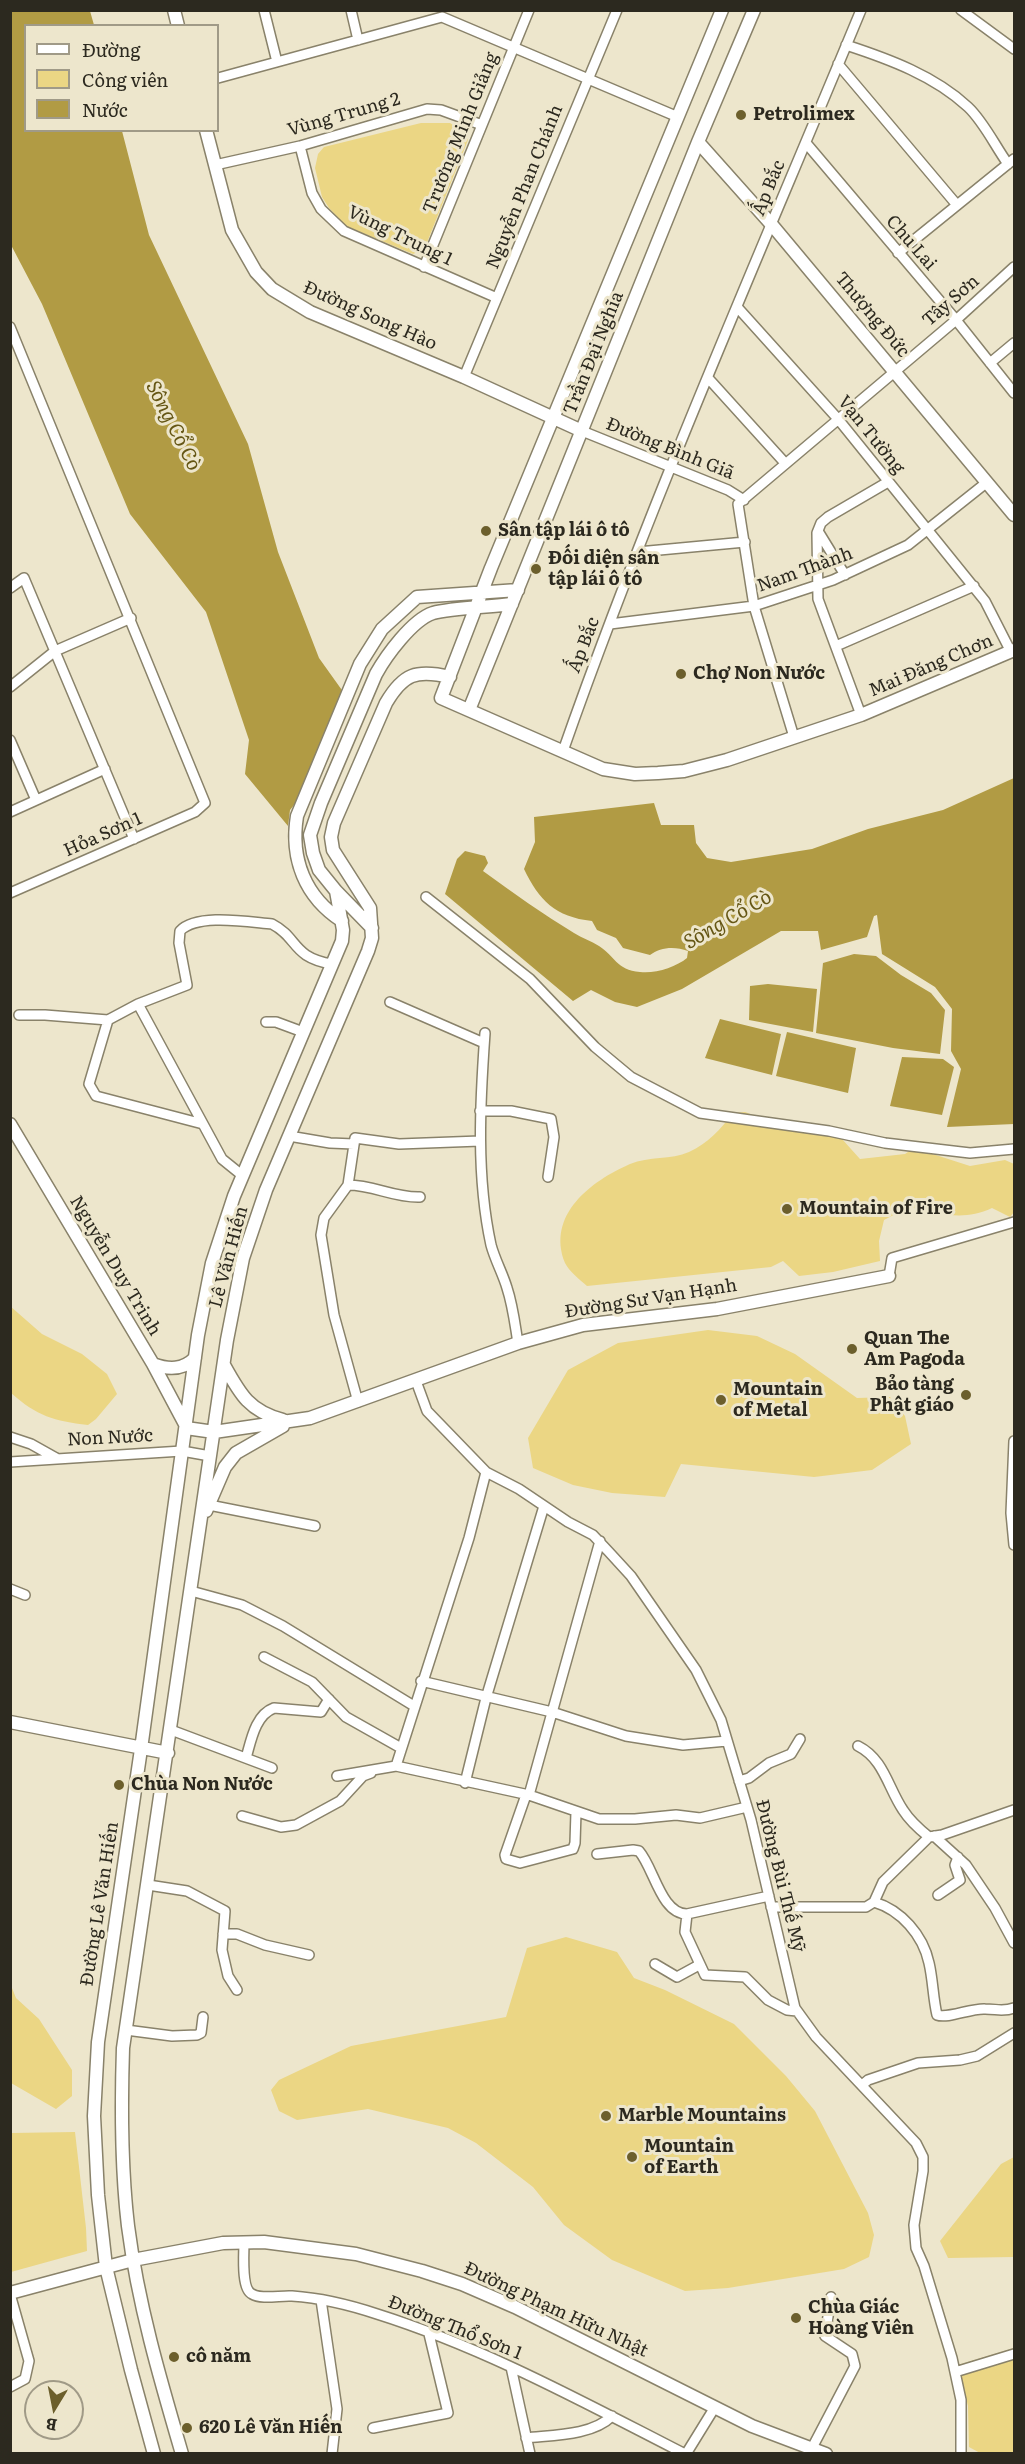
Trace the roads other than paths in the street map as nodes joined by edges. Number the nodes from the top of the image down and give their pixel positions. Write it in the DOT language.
graph roads {
  1 [pos="264,10"];
  2 [pos="351,10"];
  3 [pos="529,10"];
  4 [pos="617,10"];
  5 [pos="722,10"];
  6 [pos="754,10"];
  7 [pos="861,10"];
  8 [pos="961,10"];
  9 [pos="441,14"];
  10 [pos="358,40"];
  11 [pos="846,45"];
  12 [pos="513,48"];
  13 [pos="1014,49"];
  14 [pos="277,62"];
  15 [pos="838,64"];
  16 [pos="219,78"];
  17 [pos="588,80"];
  18 [pos="678,117"];
  19 [pos="482,125"];
  20 [pos="207,132"];
  21 [pos="698,142"];
  22 [pos="806,143"];
  23 [pos="300,146"];
  24 [pos="1011,161"];
  25 [pos="215,165"];
  26 [pos="957,205"];
  27 [pos="772,225"];
  28 [pos="898,253"];
  29 [pos="424,267"];
  30 [pos="1014,267"];
  31 [pos="498,298"];
  32 [pos="738,308"];
  33 [pos="956,320"];
  34 [pos="10,327"];
  35 [pos="1014,343"];
  36 [pos="990,363"];
  37 [pos="896,371"];
  38 [pos="464,377"];
  39 [pos="708,378"];
  40 [pos="1014,393"];
  41 [pos="553,418"];
  42 [pos="838,419"];
  43 [pos="582,431"];
  44 [pos="785,464"];
  45 [pos="672,468"];
  46 [pos="888,482"];
  47 [pos="986,483"];
  48 [pos="744,500"];
  49 [pos="1014,515"];
  50 [pos="927,529"];
  51 [pos="818,530"];
  52 [pos="745,542"];
  53 [pos="638,552"];
  54 [pos="845,574"];
  55 [pos="818,585"];
  56 [pos="974,586"];
  57 [pos="10,588"];
  58 [pos="518,590"];
  59 [pos="482,593"];
  60 [pos="512,604"];
  61 [pos="754,606"];
  62 [pos="476,608"];
  63 [pos="131,618"];
  64 [pos="610,624"];
  65 [pos="836,646"];
  66 [pos="55,651"];
  67 [pos="1013,651"];
  68 [pos="376,674"];
  69 [pos="450,677"];
  70 [pos="396,686"];
  71 [pos="10,687"];
  72 [pos="441,698"];
  73 [pos="469,710"];
  74 [pos="861,715"];
  75 [pos="794,737"];
  76 [pos="10,740"];
  77 [pos="563,751"];
  78 [pos="105,769"];
  79 [pos="36,800"];
  80 [pos="10,812"];
  81 [pos="134,839"];
  82 [pos="336,891"];
  83 [pos="10,893"];
  84 [pos="426,897"];
  85 [pos="342,921"];
  86 [pos="372,928"];
  87 [pos="332,964"];
  88 [pos="390,1002"];
  89 [pos="138,1004"];
  90 [pos="19,1016"];
  91 [pos="108,1020"];
  92 [pos="266,1022"];
  93 [pos="303,1032"];
  94 [pos="480,1111"];
  95 [pos="10,1124"];
  96 [pos="202,1124"];
  97 [pos="289,1136"];
  98 [pos="480,1141"];
  99 [pos="354,1144"];
  100 [pos="1014,1149"];
  101 [pos="243,1176"];
  102 [pos="548,1177"];
  103 [pos="348,1185"];
  104 [pos="420,1197"];
  105 [pos="1014,1222"];
  106 [pos="889,1276"];
  107 [pos="518,1343"];
  108 [pos="195,1358"];
  109 [pos="153,1364"];
  110 [pos="224,1365"];
  111 [pos="416,1381"];
  112 [pos="358,1402"];
  113 [pos="290,1422"];
  114 [pos="186,1428"];
  115 [pos="214,1432"];
  116 [pos="10,1437"];
  117 [pos="1014,1441"];
  118 [pos="182,1451"];
  119 [pos="210,1456"];
  120 [pos="56,1458"];
  121 [pos="10,1462"];
  122 [pos="486,1472"];
  123 [pos="209,1505"];
  124 [pos="544,1506"];
  125 [pos="201,1520"];
  126 [pos="315,1526"];
  127 [pos="600,1541"];
  128 [pos="1014,1545"];
  129 [pos="10,1589"];
  130 [pos="191,1591"];
  131 [pos="25,1595"];
  132 [pos="264,1657"];
  133 [pos="421,1682"];
  134 [pos="486,1698"];
  135 [pos="329,1699"];
  136 [pos="414,1706"];
  137 [pos="552,1712"];
  138 [pos="10,1722"];
  139 [pos="171,1730"];
  140 [pos="800,1739"];
  141 [pos="727,1741"];
  142 [pos="858,1746"];
  143 [pos="401,1748"];
  144 [pos="141,1749"];
  145 [pos="168,1753"];
  146 [pos="246,1758"];
  147 [pos="396,1766"];
  148 [pos="272,1768"];
  149 [pos="379,1769"];
  150 [pos="337,1776"];
  151 [pos="739,1781"];
  152 [pos="465,1783"];
  153 [pos="527,1795"];
  154 [pos="747,1807"];
  155 [pos="1014,1810"];
  156 [pos="576,1812"];
  157 [pos="242,1816"];
  158 [pos="932,1837"];
  159 [pos="597,1854"];
  160 [pos="958,1857"];
  161 [pos="148,1885"];
  162 [pos="938,1895"];
  163 [pos="769,1896"];
  164 [pos="873,1902"];
  165 [pos="771,1907"];
  166 [pos="687,1914"];
  167 [pos="223,1934"];
  168 [pos="1014,1943"];
  169 [pos="309,1954"];
  170 [pos="655,1964"];
  171 [pos="699,1965"];
  172 [pos="237,1990"];
  173 [pos="1014,2008"];
  174 [pos="797,2012"];
  175 [pos="203,2017"];
  176 [pos="126,2030"];
  177 [pos="1014,2032"];
  178 [pos="862,2085"];
  179 [pos="244,2242"];
  180 [pos="133,2260"];
  181 [pos="106,2267"];
  182 [pos="10,2293"];
  183 [pos="831,2297"];
  184 [pos="321,2300"];
  185 [pos="429,2334"];
  186 [pos="1014,2354"];
  187 [pos="511,2367"];
  188 [pos="955,2372"];
  189 [pos="10,2387"];
  190 [pos="715,2407"];
  191 [pos="612,2416"];
  192 [pos="373,2428"];
  193 [pos="526,2438"];
  194 [pos="812,2448"];
  195 [pos="154,2454"];
  196 [pos="182,2454"];
  197 [pos="332,2454"];
  198 [pos="530,2454"];
  199 [pos="685,2454"];
  200 [pos="826,2454"];
  201 [pos="961,2454"];
  1 -- 14 [label="street"];
  2 -- 10 [label="street"];
  3 -- 12 [label="street, Trương Minh Giảng"];
  4 -- 17 [label="street, Nguyễn Phan Chánh"];
  5 -- 18 [label="main road, Trần Đại Nghĩa"];
  6 -- 21 [label="main road, Trần Đại Nghĩa"];
  7 -- 11 [label="street, Ấp Bắc"];
  8 -- 13 [label="street"];
  9 -- 10 [label="street"];
  9 -- 12 [label="street"];
  10 -- 14 [label="street"];
  11 -- 15 [label="street, Ấp Bắc"];
  11 -- 24 [label="street"];
  12 -- 17 [label="street"];
  12 -- 19 [label="street, Trương Minh Giảng"];
  14 -- 16 [label="street"];
  15 -- 22 [label="street, Ấp Bắc"];
  15 -- 26 [label="street"];
  17 -- 18 [label="street"];
  17 -- 31 [label="street, Nguyễn Phan Chánh"];
  18 -- 41 [label="main road, Trần Đại Nghĩa"];
  19 -- 23 [label="street, Vùng Trung 2"];
  19 -- 29 [label="street, Trương Minh Giảng"];
  20 -- 25 [label="main road, Đường Song Hào"];
  21 -- 27 [label="main road, Thượng Đức"];
  21 -- 43 [label="main road, Trần Đại Nghĩa"];
  22 -- 27 [label="street, Ấp Bắc"];
  22 -- 28 [label="street, Chu Lai"];
  23 -- 25 [label="street, Vùng Trung 2"];
  23 -- 29 [label="street, Vùng Trung 1"];
  24 -- 26 [label="street"];
  25 -- 38 [label="main road, Đường Song Hào"];
  26 -- 28 [label="street"];
  27 -- 32 [label="street, Ấp Bắc"];
  27 -- 37 [label="main road, Thượng Đức"];
  28 -- 33 [label="street, Chu Lai"];
  29 -- 31 [label="street, Vùng Trung 1"];
  30 -- 33 [label="street, Tây Sơn"];
  31 -- 38 [label="street, Nguyễn Phan Chánh"];
  32 -- 39 [label="street, Ấp Bắc"];
  32 -- 42 [label="street, Vạn Tường"];
  33 -- 36 [label="street, Chu Lai"];
  33 -- 37 [label="street, Tây Sơn"];
  34 -- 63 [label="street"];
  35 -- 36 [label="street"];
  36 -- 40 [label="street, Chu Lai"];
  37 -- 42 [label="street, Tây Sơn"];
  37 -- 47 [label="main road, Thượng Đức"];
  38 -- 41 [label="main road, Đường Song Hào"];
  39 -- 44 [label="street"];
  39 -- 45 [label="street, Ấp Bắc"];
  41 -- 43 [label="main road, Đường Song Hào"];
  41 -- 59 [label="main road, Trần Đại Nghĩa"];
  42 -- 44 [label="street, Tây Sơn"];
  42 -- 46 [label="street, Vạn Tường"];
  43 -- 45 [label="street, Đường Bình Giã"];
  43 -- 58 [label="main road, Trần Đại Nghĩa"];
  44 -- 48 [label="street, Tây Sơn"];
  45 -- 48 [label="street, Đường Bình Giã"];
  45 -- 53 [label="street, Ấp Bắc"];
  46 -- 50 [label="street, Vạn Tường"];
  46 -- 51 [label="street"];
  47 -- 49 [label="main road, Thượng Đức"];
  47 -- 50 [label="street, Nam Thành"];
  48 -- 52 [label="street"];
  50 -- 54 [label="street, Nam Thành"];
  50 -- 56 [label="street, Vạn Tường"];
  51 -- 54 [label="street"];
  51 -- 55 [label="street"];
  52 -- 53 [label="street"];
  52 -- 61 [label="street"];
  53 -- 64 [label="street, Ấp Bắc"];
  54 -- 55 [label="street, Nam Thành"];
  55 -- 61 [label="street, Nam Thành"];
  55 -- 65 [label="street"];
  56 -- 65 [label="street"];
  56 -- 67 [label="street, Vạn Tường"];
  57 -- 66 [label="street"];
  58 -- 59 [label="main road"];
  58 -- 60 [label="main road, Trần Đại Nghĩa"];
  59 -- 62 [label="main road, Trần Đại Nghĩa"];
  59 -- 85 [label="main road"];
  60 -- 62 [label="main road"];
  60 -- 73 [label="main road, Trần Đại Nghĩa"];
  61 -- 64 [label="street, Nam Thành"];
  61 -- 75 [label="street"];
  62 -- 68 [label="main road"];
  62 -- 69 [label="main road, Trần Đại Nghĩa"];
  63 -- 66 [label="street"];
  63 -- 81 [label="street, Hỏa Sơn 1"];
  64 -- 77 [label="street, Ấp Bắc"];
  65 -- 74 [label="street"];
  66 -- 71 [label="street"];
  66 -- 78 [label="street"];
  67 -- 74 [label="main road, Mai Đăng Chơn"];
  68 -- 70 [label="main road"];
  68 -- 82 [label="main road"];
  69 -- 70 [label="main road"];
  69 -- 72 [label="main road, Trần Đại Nghĩa"];
  70 -- 86 [label="main road"];
  72 -- 73 [label="main road, Mai Đăng Chơn"];
  73 -- 77 [label="main road, Mai Đăng Chơn"];
  74 -- 75 [label="main road, Mai Đăng Chơn"];
  75 -- 77 [label="main road, Mai Đăng Chơn"];
  76 -- 79 [label="street"];
  78 -- 79 [label="street"];
  78 -- 81 [label="street"];
  79 -- 80 [label="street"];
  81 -- 83 [label="street, Hỏa Sơn 1"];
  82 -- 85 [label="main road"];
  82 -- 86 [label="main road"];
  84 -- 100 [label="street"];
  85 -- 87 [label="main road, Lê Văn Hiến"];
  86 -- 97 [label="main road, Lê Văn Hiến"];
  87 -- 89 [label="street"];
  87 -- 93 [label="main road, Lê Văn Hiến"];
  88 -- 94 [label="street"];
  89 -- 91 [label="street"];
  89 -- 96 [label="street"];
  90 -- 91 [label="street"];
  91 -- 96 [label="street"];
  92 -- 93 [label="street"];
  93 -- 101 [label="main road, Lê Văn Hiến"];
  94 -- 98 [label="street"];
  94 -- 102 [label="street"];
  95 -- 109 [label="main road, Nguyễn Duy Trinh"];
  96 -- 101 [label="street"];
  97 -- 99 [label="street"];
  97 -- 110 [label="main road, Lê Văn Hiến"];
  98 -- 99 [label="street"];
  98 -- 107 [label="street"];
  99 -- 103 [label="street"];
  101 -- 108 [label="main road, Lê Văn Hiến"];
  103 -- 104 [label="street"];
  103 -- 112 [label="street"];
  105 -- 106 [label="street, Đường Sư Vạn Hạnh"];
  106 -- 107 [label="main road, Đường Sư Vạn Hạnh"];
  107 -- 111 [label="main road, Đường Sư Vạn Hạnh"];
  108 -- 109 [label="main road"];
  108 -- 114 [label="main road, Đường Lê Văn Hiến"];
  109 -- 114 [label="main road, Nguyễn Duy Trinh"];
  110 -- 113 [label="main road"];
  110 -- 115 [label="main road, Lê Văn Hiến"];
  111 -- 112 [label="main road, Đường Sư Vạn Hạnh"];
  111 -- 122 [label="street, Đường Bùi Thế Mỹ"];
  112 -- 113 [label="main road, Đường Sư Vạn Hạnh"];
  113 -- 115 [label="main road, Đường Sư Vạn Hạnh"];
  113 -- 123 [label="main road"];
  114 -- 115 [label="main road, Đường Sư Vạn Hạnh"];
  114 -- 118 [label="main road, Đường Lê Văn Hiến"];
  115 -- 119 [label="main road, Lê Văn Hiến"];
  116 -- 120 [label="street"];
  117 -- 128 [label="street"];
  118 -- 119 [label="street, Non Nước"];
  118 -- 120 [label="street, Non Nước"];
  118 -- 144 [label="main road, Đường Lê Văn Hiến"];
  119 -- 125 [label="main road, Lê Văn Hiến"];
  120 -- 121 [label="street, Non Nước"];
  122 -- 124 [label="street, Đường Bùi Thế Mỹ"];
  122 -- 133 [label="street"];
  123 -- 125 [label="main road"];
  123 -- 126 [label="street"];
  124 -- 127 [label="street, Đường Bùi Thế Mỹ"];
  124 -- 134 [label="street"];
  125 -- 130 [label="main road, Lê Văn Hiến"];
  127 -- 137 [label="street"];
  127 -- 141 [label="street, Đường Bùi Thế Mỹ"];
  129 -- 131 [label="street"];
  130 -- 136 [label="street"];
  130 -- 139 [label="main road"];
  132 -- 135 [label="street"];
  133 -- 134 [label="street"];
  133 -- 136 [label="street"];
  134 -- 137 [label="street"];
  134 -- 152 [label="street"];
  135 -- 143 [label="street"];
  135 -- 146 [label="street"];
  136 -- 143 [label="street"];
  137 -- 141 [label="street"];
  137 -- 153 [label="street"];
  138 -- 144 [label="main road"];
  139 -- 145 [label="main road"];
  139 -- 146 [label="street"];
  140 -- 151 [label="street"];
  141 -- 151 [label="street, Đường Bùi Thế Mỹ"];
  142 -- 158 [label="street"];
  143 -- 147 [label="street"];
  144 -- 145 [label="main road"];
  144 -- 181 [label="main road, Đường Lê Văn Hiến"];
  145 -- 161 [label="main road"];
  146 -- 148 [label="street"];
  147 -- 149 [label="street"];
  147 -- 152 [label="street"];
  149 -- 150 [label="street"];
  149 -- 157 [label="street"];
  151 -- 154 [label="street, Đường Bùi Thế Mỹ"];
  152 -- 153 [label="street"];
  153 -- 156 [label="street"];
  153 -- 156 [label="street"];
  154 -- 156 [label="street"];
  154 -- 163 [label="street, Đường Bùi Thế Mỹ"];
  155 -- 158 [label="street"];
  158 -- 160 [label="street"];
  158 -- 164 [label="street"];
  159 -- 166 [label="street"];
  160 -- 162 [label="street"];
  160 -- 168 [label="street"];
  161 -- 167 [label="street"];
  161 -- 176 [label="main road"];
  163 -- 165 [label="street, Đường Bùi Thế Mỹ"];
  163 -- 166 [label="street"];
  164 -- 165 [label="street"];
  164 -- 173 [label="street"];
  165 -- 174 [label="street, Đường Bùi Thế Mỹ"];
  166 -- 171 [label="street"];
  167 -- 169 [label="street"];
  167 -- 172 [label="street"];
  170 -- 171 [label="street"];
  171 -- 174 [label="street"];
  174 -- 178 [label="street, Đường Bùi Thế Mỹ"];
  175 -- 176 [label="street"];
  176 -- 180 [label="main road"];
  177 -- 178 [label="street"];
  178 -- 188 [label="street, Đường Bùi Thế Mỹ"];
  179 -- 180 [label="main road, Đường Phạm Hữu Nhật"];
  179 -- 184 [label="street, Đường Thổ Sơn 1"];
  179 -- 190 [label="main road, Đường Phạm Hữu Nhật"];
  180 -- 181 [label="main road, Đường Phạm Hữu Nhật"];
  180 -- 196 [label="main road"];
  181 -- 182 [label="main road, Đường Phạm Hữu Nhật"];
  181 -- 195 [label="main road, Đường Lê Văn Hiến"];
  182 -- 189 [label="street"];
  183 -- 194 [label="street"];
  184 -- 185 [label="street, Đường Thổ Sơn 1"];
  184 -- 197 [label="street"];
  185 -- 187 [label="street, Đường Thổ Sơn 1"];
  185 -- 192 [label="street"];
  186 -- 188 [label="street"];
  187 -- 191 [label="street, Đường Thổ Sơn 1"];
  187 -- 193 [label="street"];
  188 -- 201 [label="street, Đường Bùi Thế Mỹ"];
  190 -- 194 [label="main road, Đường Phạm Hữu Nhật"];
  190 -- 199 [label="street, Đường Thổ Sơn 1"];
  191 -- 193 [label="street"];
  191 -- 199 [label="street, Đường Thổ Sơn 1"];
  193 -- 198 [label="street"];
  194 -- 200 [label="main road, Đường Phạm Hữu Nhật"];
}
